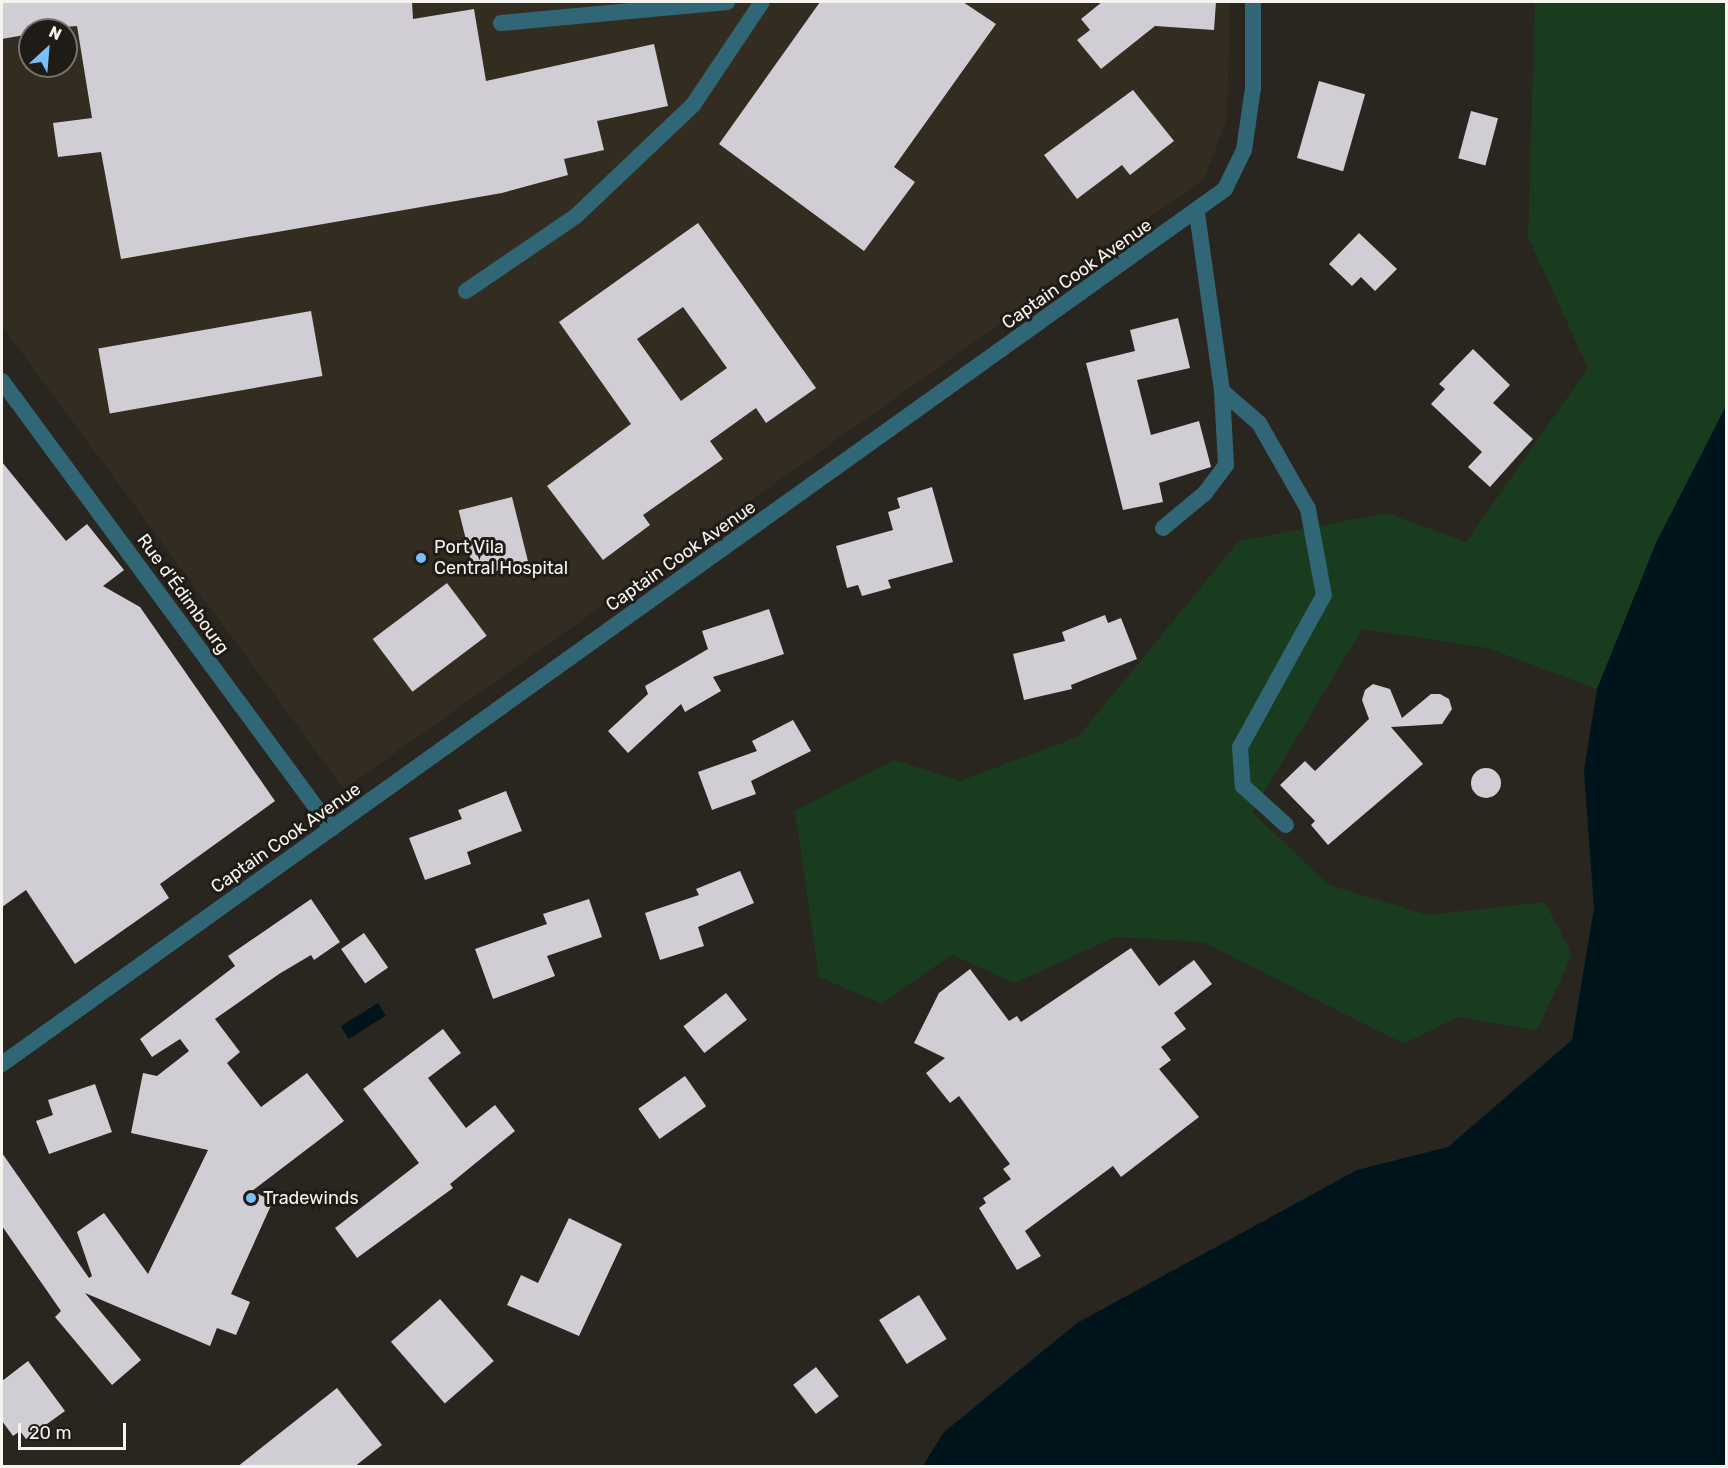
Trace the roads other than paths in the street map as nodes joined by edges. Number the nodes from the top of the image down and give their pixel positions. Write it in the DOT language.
graph roads {
  1 [pos="728,2"];
  2 [pos="762,2"];
  3 [pos="1253,2"];
  4 [pos="501,23"];
  5 [pos="1197,213"];
  6 [pos="466,291"];
  7 [pos="2,381"];
  8 [pos="1222,391"];
  9 [pos="1163,528"];
  10 [pos="1286,825"];
  11 [pos="332,830"];
  12 [pos="2,1064"];
  1 -- 4 [label="street"];
  2 -- 6 [label="street"];
  3 -- 5 [label="street, Captain Cook Avenue"];
  5 -- 8 [label="street"];
  5 -- 11 [label="street, Captain Cook Avenue"];
  7 -- 11 [label="street, Rue d'Édimbourg"];
  8 -- 9 [label="street"];
  8 -- 10 [label="street"];
  11 -- 12 [label="street, Captain Cook Avenue"];
}
